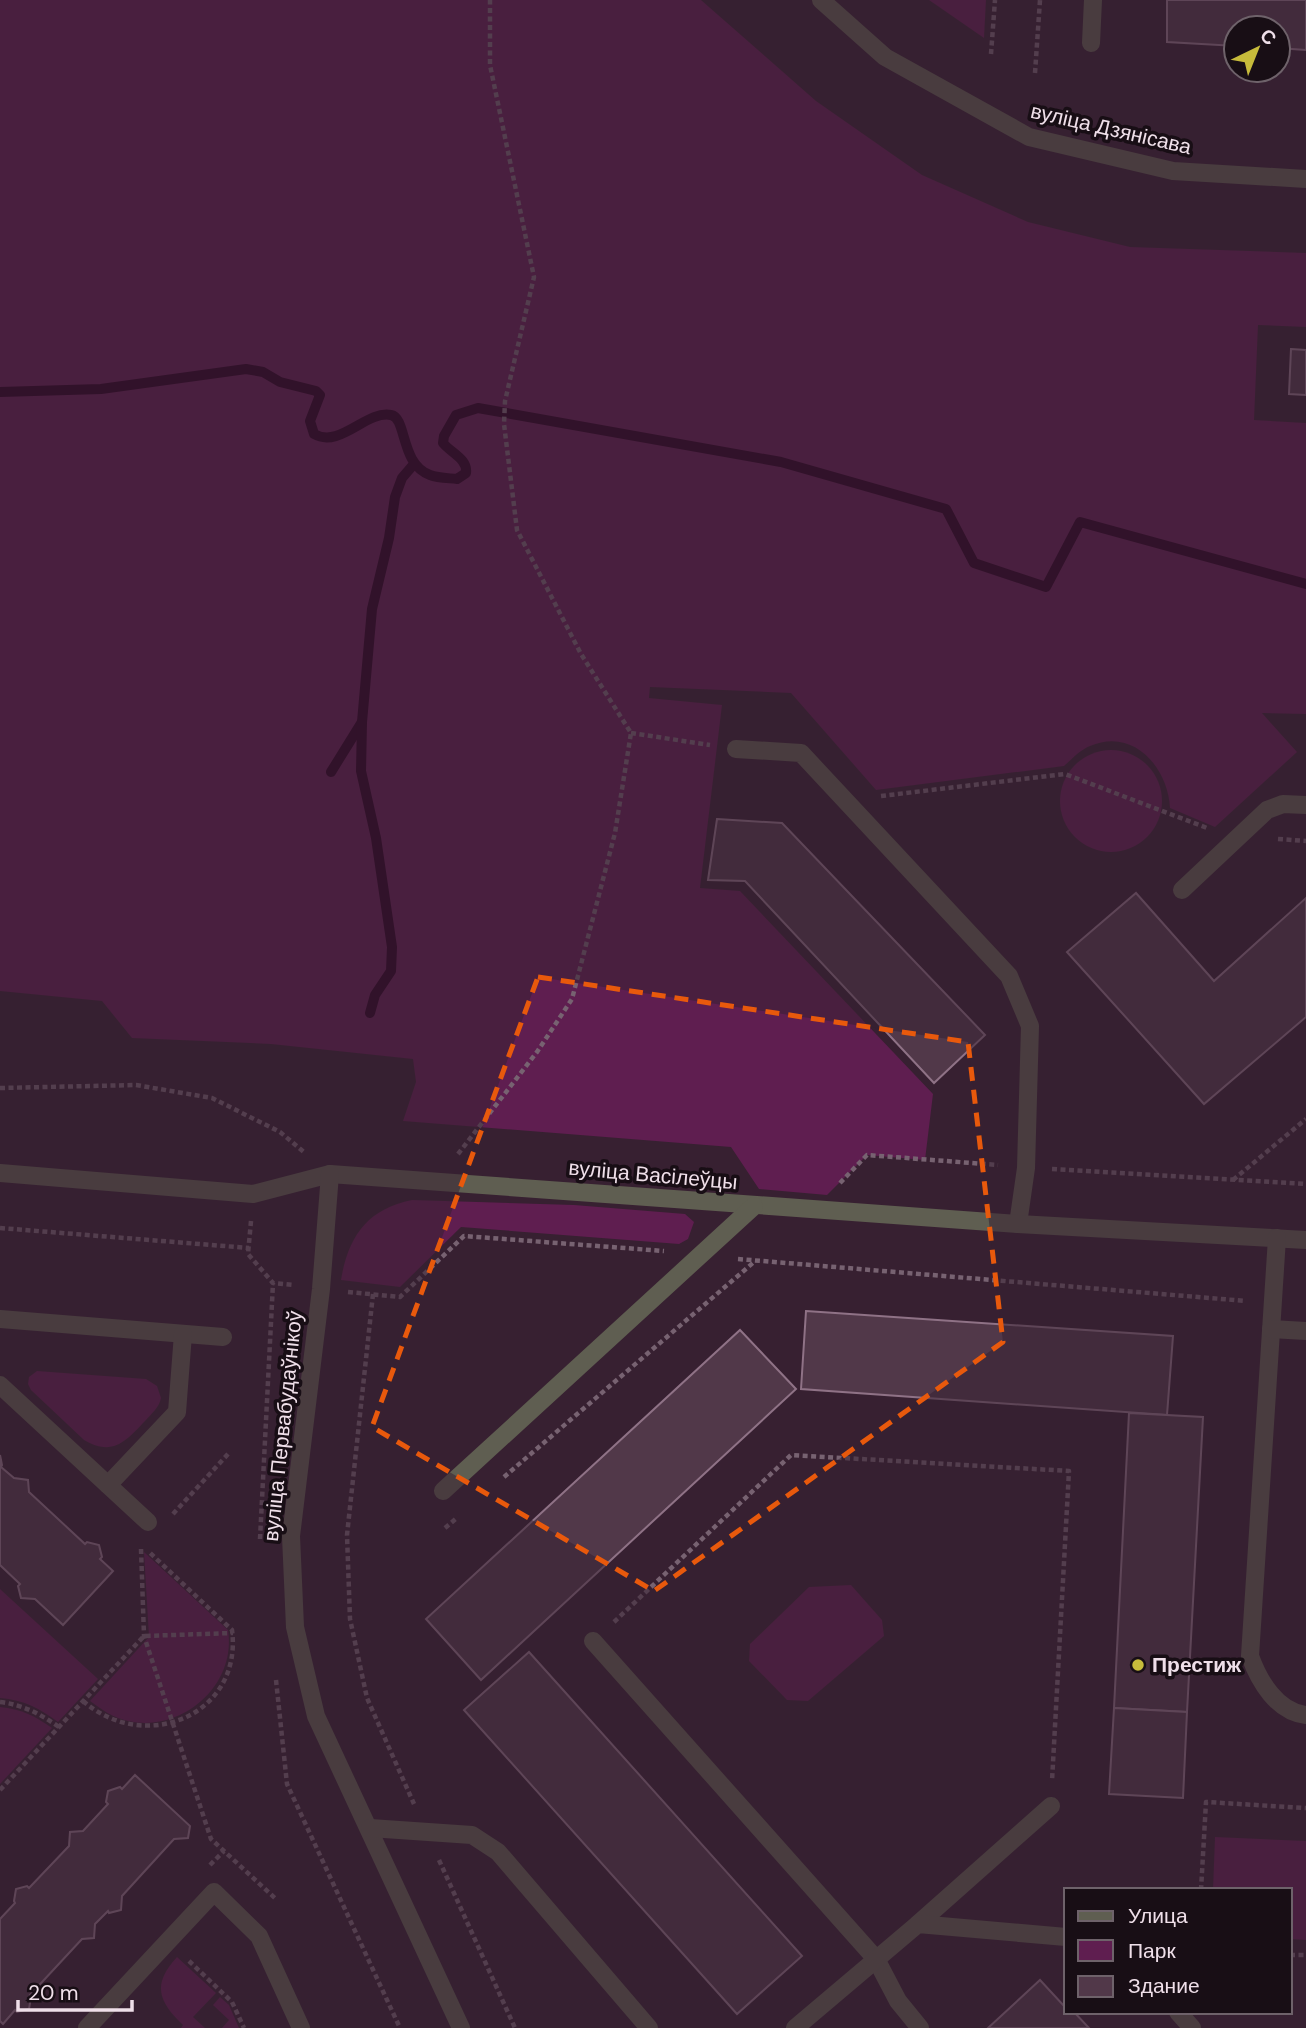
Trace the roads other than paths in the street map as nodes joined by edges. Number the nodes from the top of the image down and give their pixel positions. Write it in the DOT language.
graph roads {
  1 [pos="821,0"];
  2 [pos="1093,0"];
  3 [pos="1091,43"];
  4 [pos="1306,179"];
  5 [pos="736,749"];
  6 [pos="1306,805"];
  7 [pos="1182,890"];
  8 [pos="0,1173"];
  9 [pos="330,1174"];
  10 [pos="754,1206"];
  11 [pos="1018,1224"];
  12 [pos="1277,1238"];
  13 [pos="1306,1240"];
  14 [pos="0,1319"];
  15 [pos="1271,1329"];
  16 [pos="1306,1331"];
  17 [pos="183,1334"];
  18 [pos="223,1337"];
  19 [pos="0,1385"];
  20 [pos="108,1485"];
  21 [pos="443,1491"];
  22 [pos="148,1522"];
  23 [pos="593,1641"];
  24 [pos="1306,1715"];
  25 [pos="1051,1806"];
  26 [pos="370,1828"];
  27 [pos="918,1924"];
  28 [pos="1064,1937"];
  29 [pos="876,1959"];
  30 [pos="1180,2014"];
  31 [pos="87,2028"];
  32 [pos="301,2028"];
  33 [pos="461,2028"];
  34 [pos="649,2028"];
  35 [pos="795,2028"];
  36 [pos="920,2028"];
  37 [pos="1192,2028"];
  1 -- 4 [label="street, вуліца Дзянісава"];
  2 -- 3 [label="street"];
  5 -- 11 [label="street"];
  6 -- 7 [label="street"];
  8 -- 9 [label="street, вуліца Васілеўцы"];
  9 -- 10 [label="street, вуліца Васілеўцы"];
  9 -- 26 [label="street, вуліца Первабудаўнікоў"];
  10 -- 11 [label="street, вуліца Васілеўцы"];
  10 -- 21 [label="street"];
  11 -- 12 [label="street, вуліца Васілеўцы"];
  12 -- 13 [label="street, вуліца Васілеўцы"];
  12 -- 15 [label="street"];
  14 -- 17 [label="street"];
  15 -- 16 [label="street"];
  15 -- 24 [label="street"];
  17 -- 18 [label="street"];
  17 -- 20 [label="street"];
  19 -- 20 [label="street"];
  20 -- 22 [label="street"];
  23 -- 29 [label="street"];
  25 -- 27 [label="street"];
  26 -- 33 [label="street, вуліца Первабудаўнікоў"];
  26 -- 34 [label="street"];
  27 -- 28 [label="street"];
  27 -- 29 [label="street"];
  29 -- 35 [label="street"];
  29 -- 36 [label="street"];
  30 -- 37 [label="street"];
  31 -- 32 [label="street"];
}
